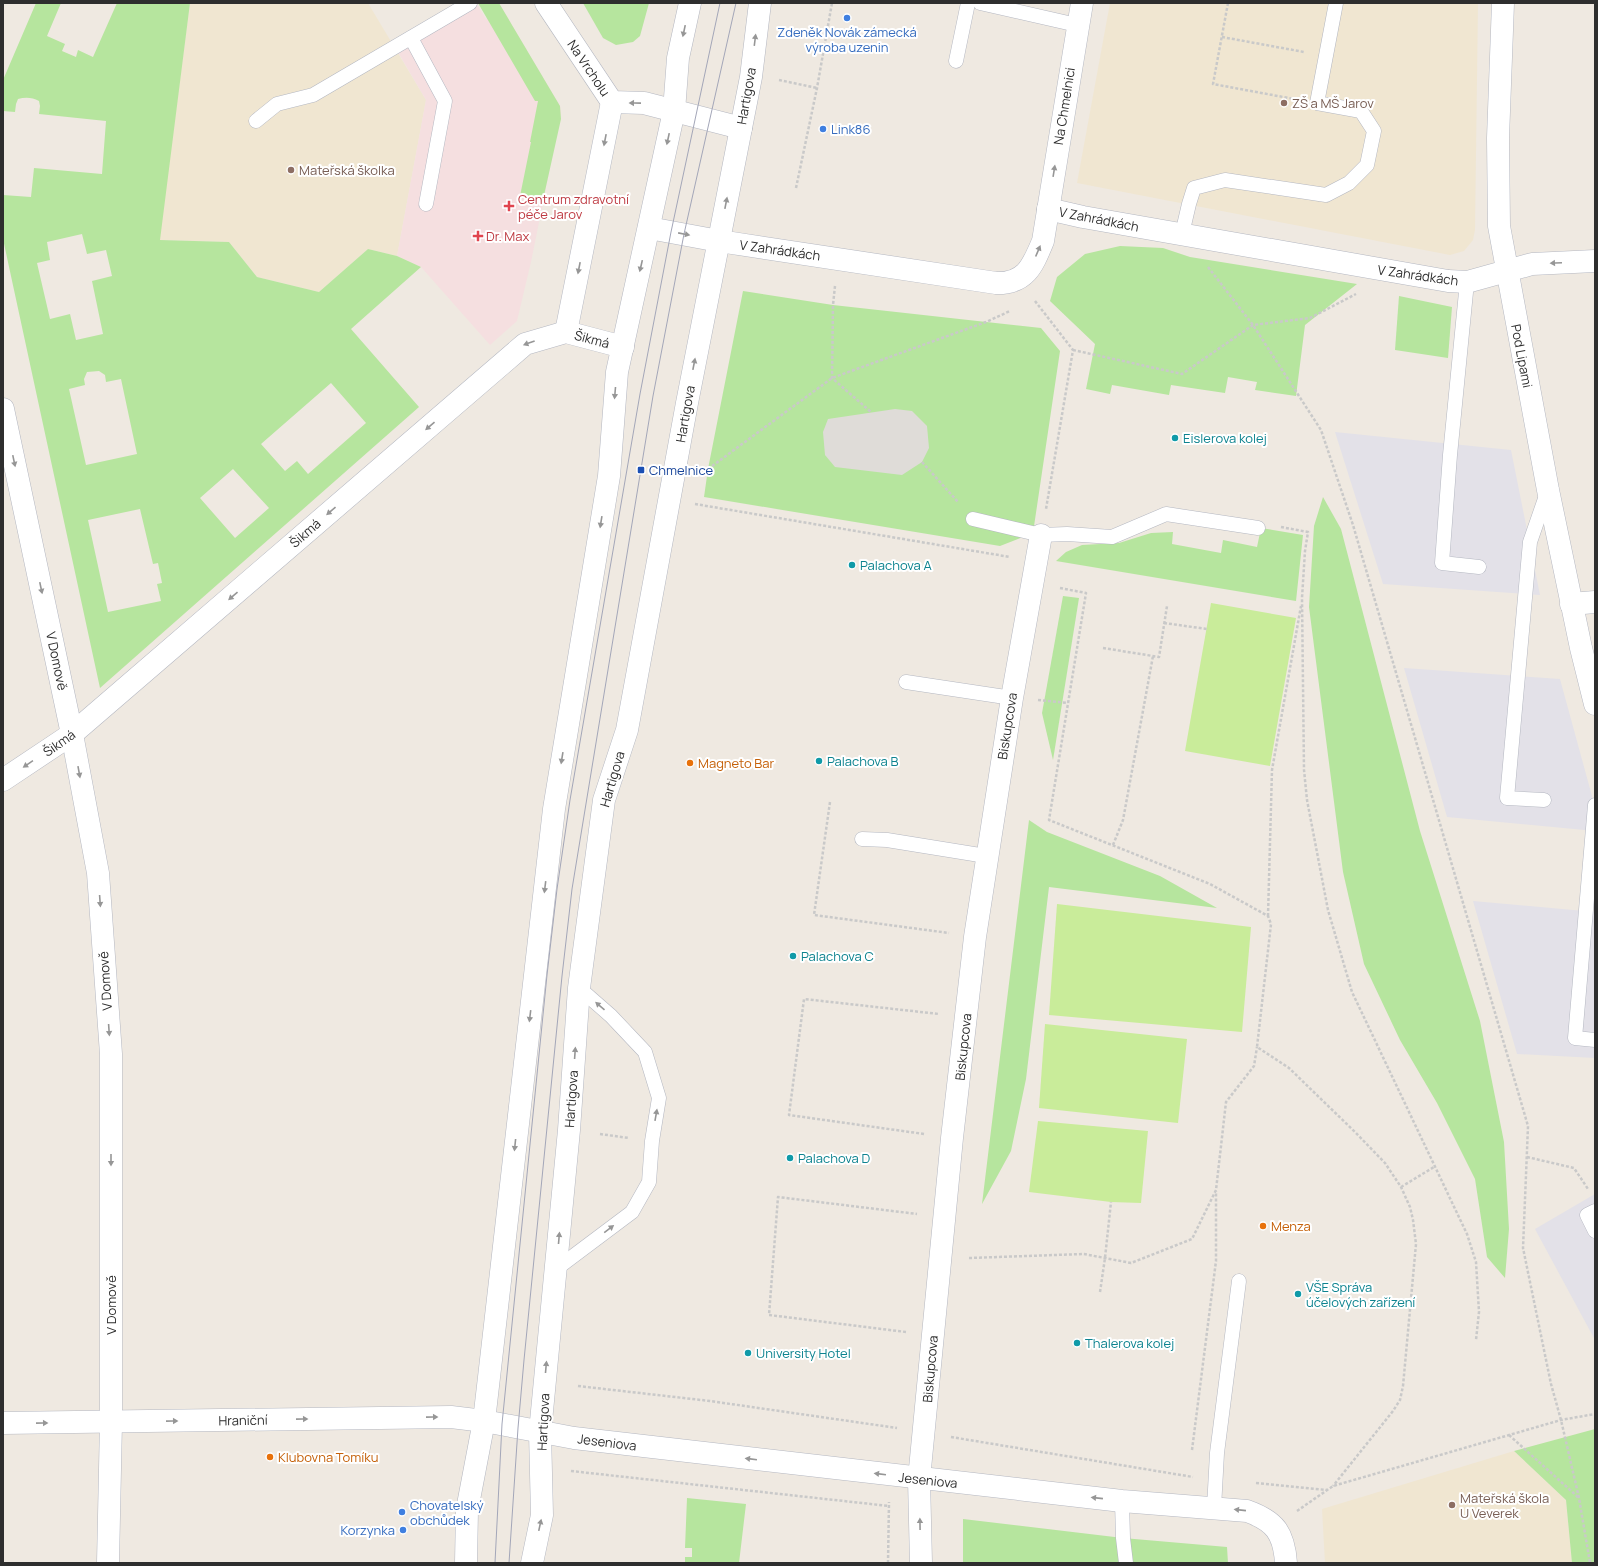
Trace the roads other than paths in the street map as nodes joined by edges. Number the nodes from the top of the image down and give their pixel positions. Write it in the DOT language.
graph roads {
  1 [pos="470,3"];
  2 [pos="546,3"];
  3 [pos="690,3"];
  4 [pos="760,3"];
  5 [pos="968,3"];
  6 [pos="980,3"];
  7 [pos="1082,3"];
  8 [pos="1336,3"];
  9 [pos="1503,3"];
  10 [pos="1077,25"];
  11 [pos="411,38"];
  12 [pos="956,61"];
  13 [pos="612,102"];
  14 [pos="674,111"];
  15 [pos="256,121"];
  16 [pos="741,128"];
  17 [pos="426,204"];
  18 [pos="1048,209"];
  19 [pos="650,228"];
  20 [pos="1182,234"];
  21 [pos="719,241"];
  22 [pos="1595,260"];
  23 [pos="1506,271"];
  24 [pos="1467,282"];
  25 [pos="566,332"];
  26 [pos="623,346"];
  27 [pos="3,409"];
  28 [pos="1548,490"];
  29 [pos="973,519"];
  30 [pos="1258,528"];
  31 [pos="1041,535"];
  32 [pos="1479,567"];
  33 [pos="1595,602"];
  34 [pos="1571,604"];
  35 [pos="906,682"];
  36 [pos="1012,698"];
  37 [pos="1595,704"];
  38 [pos="72,734"];
  39 [pos="3,780"];
  40 [pos="1544,800"];
  41 [pos="1595,805"];
  42 [pos="862,839"];
  43 [pos="986,856"];
  44 [pos="579,988"];
  45 [pos="1595,1040"];
  46 [pos="1595,1211"];
  47 [pos="1595,1231"];
  48 [pos="556,1269"];
  49 [pos="1239,1281"];
  50 [pos="484,1421"];
  51 [pos="111,1422"];
  52 [pos="3,1424"];
  53 [pos="540,1432"];
  54 [pos="919,1479"];
  55 [pos="1122,1501"];
  56 [pos="1214,1508"];
  57 [pos="108,1563"];
  58 [pos="466,1563"];
  59 [pos="532,1563"];
  60 [pos="921,1563"];
  61 [pos="1126,1563"];
  62 [pos="1286,1563"];
  1 -- 11 [label="lane"];
  2 -- 13 [label="street, Na Vrcholu"];
  3 -- 14 [label="street, one-way"];
  16 -- 4 [label="street, Hartigova, one-way"];
  5 -- 12 [label="lane"];
  6 -- 10 [label="lane"];
  7 -- 10 [label="street, Na Chmelnici"];
  8 -- 20 [label="lane"];
  9 -- 23 [label="street, Pod Lipami"];
  18 -- 10 [label="street, Na Chmelnici, one-way"];
  11 -- 15 [label="lane"];
  11 -- 17 [label="lane"];
  14 -- 13 [label="street, Na Vrcholu, one-way"];
  13 -- 25 [label="street, one-way"];
  14 -- 16 [label="street, Na Vrcholu"];
  14 -- 19 [label="street, one-way"];
  21 -- 16 [label="street, Hartigova, one-way"];
  18 -- 20 [label="street, V Zahrádkách"];
  21 -- 18 [label="street, V Zahrádkách, one-way"];
  19 -- 21 [label="street, V Zahrádkách, one-way"];
  19 -- 26 [label="street, one-way"];
  20 -- 24 [label="street, V Zahrádkách"];
  44 -- 21 [label="street, Hartigova, one-way"];
  22 -- 23 [label="street, V Zahrádkách, one-way"];
  23 -- 24 [label="street, V Zahrádkách"];
  23 -- 28 [label="street, Pod Lipami"];
  24 -- 32 [label="lane"];
  25 -- 26 [label="street, Šikmá"];
  25 -- 38 [label="street, Šikmá, one-way"];
  26 -- 50 [label="street, one-way"];
  27 -- 38 [label="street, V Domově, one-way"];
  28 -- 34 [label="street, Pod Lipami"];
  28 -- 40 [label="lane"];
  29 -- 31 [label="lane"];
  30 -- 31 [label="lane"];
  31 -- 36 [label="street, Biskupcova"];
  33 -- 34 [label="street"];
  34 -- 37 [label="street, Pod Lipami"];
  35 -- 36 [label="lane"];
  36 -- 43 [label="street, Biskupcova"];
  38 -- 39 [label="street, Šikmá, one-way"];
  38 -- 51 [label="street, V Domově, one-way"];
  41 -- 45 [label="lane"];
  42 -- 43 [label="lane"];
  43 -- 54 [label="street, Biskupcova"];
  48 -- 44 [label="street, Hartigova, one-way"];
  48 -- 44 [label="lane, one-way"];
  46 -- 47 [label="lane"];
  53 -- 48 [label="street, Hartigova, one-way"];
  49 -- 56 [label="lane"];
  51 -- 50 [label="street, Hraniční, one-way"];
  50 -- 53 [label="street, Hraniční"];
  50 -- 58 [label="street"];
  52 -- 51 [label="street, Hraniční, one-way"];
  51 -- 57 [label="street, V Domově"];
  54 -- 53 [label="street, Jeseniova, one-way"];
  59 -- 53 [label="street, Hartigova, one-way"];
  55 -- 54 [label="street, Jeseniova, one-way"];
  60 -- 54 [label="street, Biskupcova, one-way"];
  55 -- 56 [label="street, Jeseniova"];
  55 -- 61 [label="lane"];
  62 -- 56 [label="street, Jeseniova, one-way"];
}
